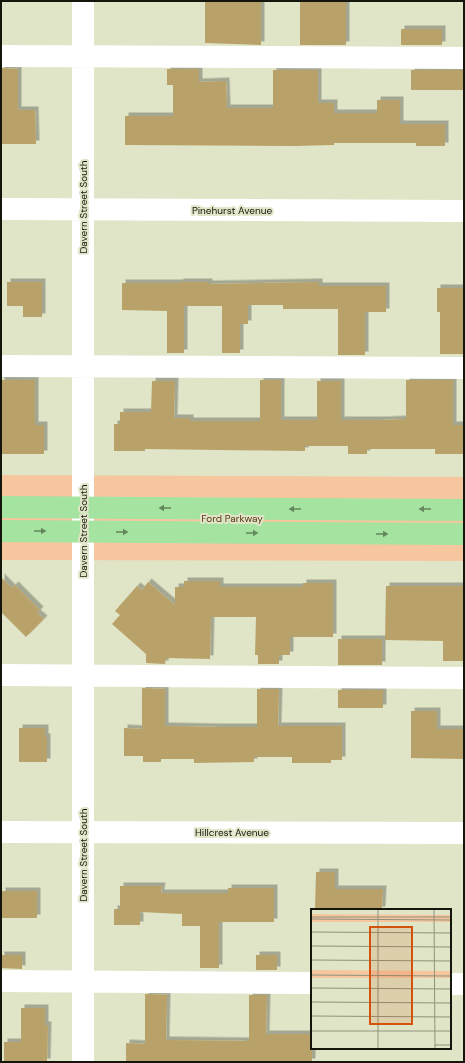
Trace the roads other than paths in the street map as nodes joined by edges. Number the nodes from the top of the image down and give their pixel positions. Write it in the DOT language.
graph roads {
  1 [pos="83,1"];
  2 [pos="1,56"];
  3 [pos="83,56"];
  4 [pos="464,58"];
  5 [pos="1,209"];
  6 [pos="83,210"];
  7 [pos="464,211"];
  8 [pos="1,366"];
  9 [pos="83,367"];
  10 [pos="464,368"];
  11 [pos="1,507"];
  12 [pos="83,508"];
  13 [pos="464,510"];
  14 [pos="1,531"];
  15 [pos="83,532"];
  16 [pos="464,534"];
  17 [pos="1,676"];
  18 [pos="83,676"];
  19 [pos="464,678"];
  20 [pos="1,832"];
  21 [pos="83,832"];
  22 [pos="464,833"];
  23 [pos="1,981"];
  24 [pos="83,981"];
  25 [pos="311,983"];
  26 [pos="451,984"];
  27 [pos="464,984"];
  28 [pos="83,1062"];
  1 -- 3 [label="street, Davern Street South"];
  2 -- 3 [label="street"];
  3 -- 4 [label="street"];
  3 -- 6 [label="street, Davern Street South"];
  5 -- 6 [label="street, Pinehurst Avenue"];
  6 -- 7 [label="street, Pinehurst Avenue"];
  6 -- 9 [label="street, Davern Street South"];
  8 -- 9 [label="street"];
  9 -- 10 [label="street"];
  9 -- 12 [label="street, Davern Street South"];
  11 -- 12 [label="main road"];
  13 -- 12 [label="main road, one-way"];
  12 -- 15 [label="street, Davern Street South"];
  14 -- 15 [label="main road, one-way"];
  15 -- 16 [label="main road, one-way"];
  15 -- 18 [label="street, Davern Street South"];
  17 -- 18 [label="street"];
  18 -- 19 [label="street"];
  18 -- 21 [label="street, Davern Street South"];
  20 -- 21 [label="street, Hillcrest Avenue"];
  21 -- 22 [label="street, Hillcrest Avenue"];
  21 -- 24 [label="street, Davern Street South"];
  23 -- 24 [label="street"];
  24 -- 25 [label="street"];
  24 -- 28 [label="street, Davern Street South"];
  26 -- 27 [label="street"];
}
